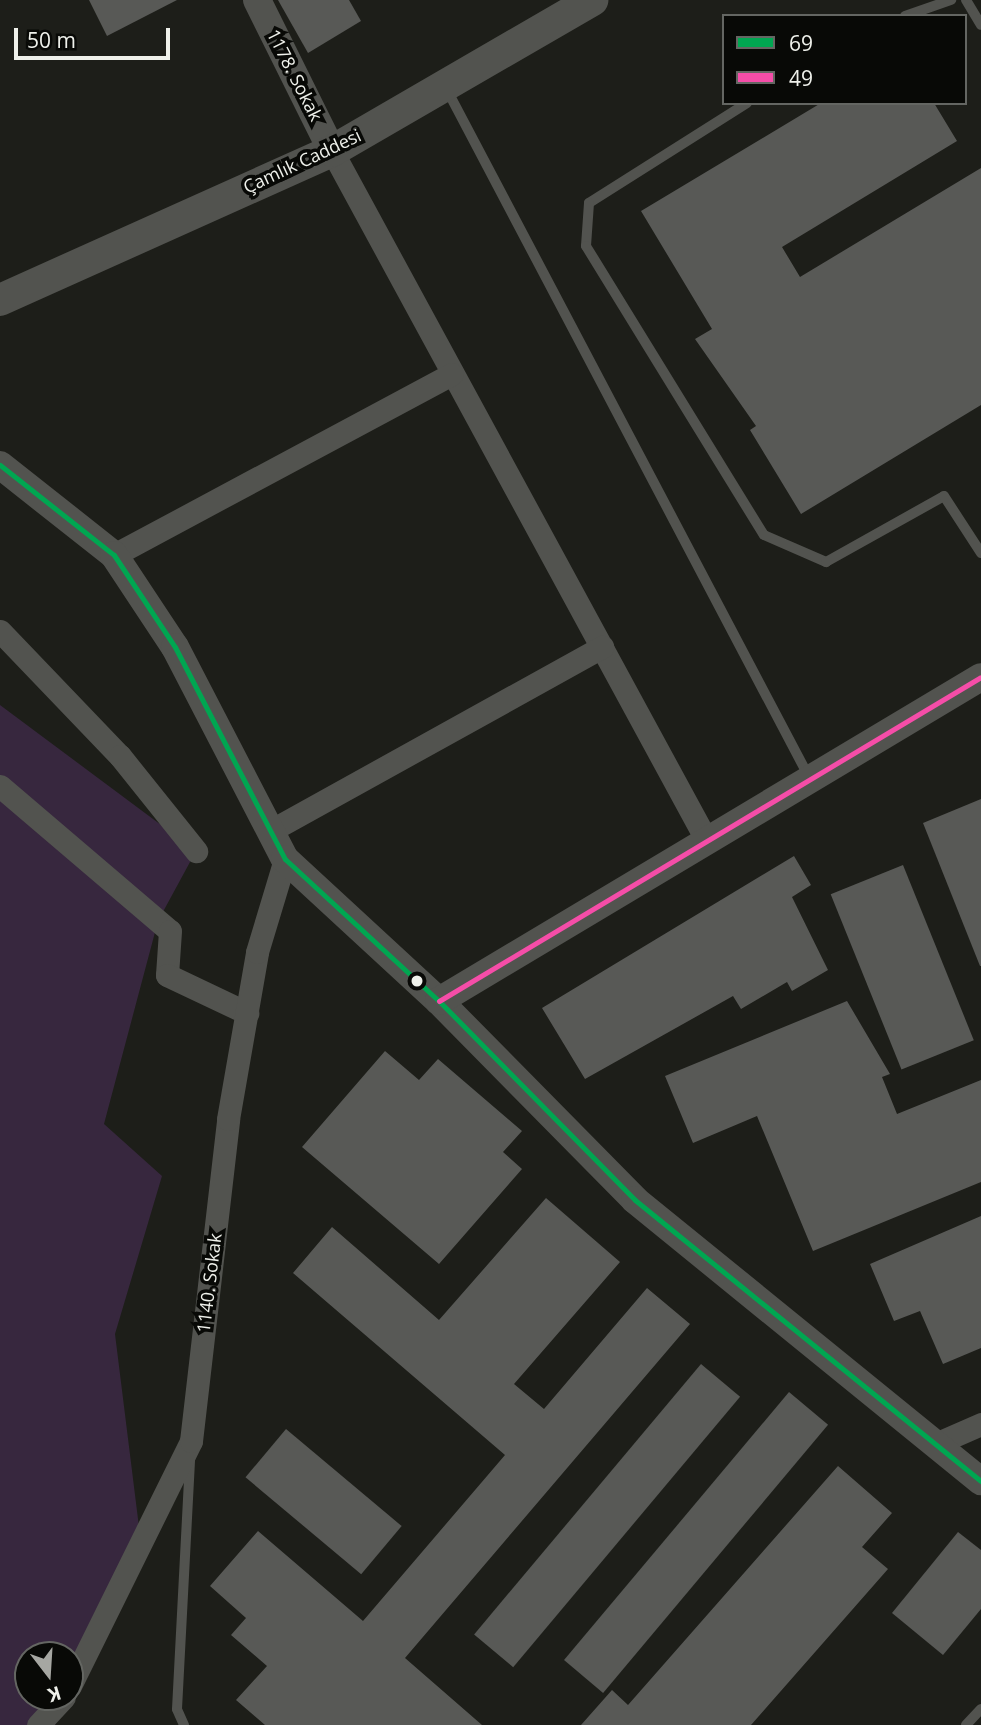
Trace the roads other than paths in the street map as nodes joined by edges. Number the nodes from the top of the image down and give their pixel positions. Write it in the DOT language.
graph roads {
  1 [pos="257,0"];
  2 [pos="592,0"];
  3 [pos="951,0"];
  4 [pos="966,0"];
  5 [pos="911,14"];
  6 [pos="981,25"];
  7 [pos="444,86"];
  8 [pos="744,105"];
  9 [pos="332,151"];
  10 [pos="0,300"];
  11 [pos="452,374"];
  12 [pos="0,466"];
  13 [pos="981,553"];
  14 [pos="114,555"];
  15 [pos="0,631"];
  16 [pos="602,647"];
  17 [pos="981,677"];
  18 [pos="810,779"];
  19 [pos="0,786"];
  20 [pos="270,831"];
  21 [pos="707,841"];
  22 [pos="195,851"];
  23 [pos="285,859"];
  24 [pos="439,1001"];
  25 [pos="247,1013"];
  26 [pos="981,1424"];
  27 [pos="191,1441"];
  28 [pos="940,1442"];
  29 [pos="981,1481"];
  30 [pos="84,1658"];
  31 [pos="981,1709"];
  32 [pos="52,1711"];
  33 [pos="38,1725"];
  34 [pos="184,1725"];
  35 [pos="966,1725"];
  1 -- 9 [label="street, 1178. Sokak"];
  2 -- 7 [label="main road, Çamlık Caddesi"];
  3 -- 5 [label="lane"];
  4 -- 6 [label="lane"];
  7 -- 9 [label="main road, Çamlık Caddesi"];
  7 -- 18 [label="lane"];
  8 -- 13 [label="lane"];
  9 -- 10 [label="main road, Çamlık Caddesi"];
  9 -- 11 [label="street"];
  11 -- 14 [label="street"];
  11 -- 16 [label="street"];
  12 -- 14 [label="street"];
  14 -- 20 [label="street"];
  15 -- 22 [label="street"];
  16 -- 20 [label="street"];
  16 -- 21 [label="street"];
  17 -- 18 [label="street"];
  18 -- 21 [label="street"];
  19 -- 25 [label="street"];
  20 -- 23 [label="street"];
  21 -- 24 [label="street"];
  23 -- 24 [label="street"];
  23 -- 25 [label="street, 1140. Sokak"];
  24 -- 28 [label="street"];
  25 -- 27 [label="street, 1140. Sokak"];
  26 -- 28 [label="street"];
  27 -- 30 [label="street, 1140. Sokak"];
  27 -- 34 [label="lane"];
  28 -- 29 [label="street"];
  31 -- 35 [label="lane"];
  32 -- 33 [label="street"];
}
